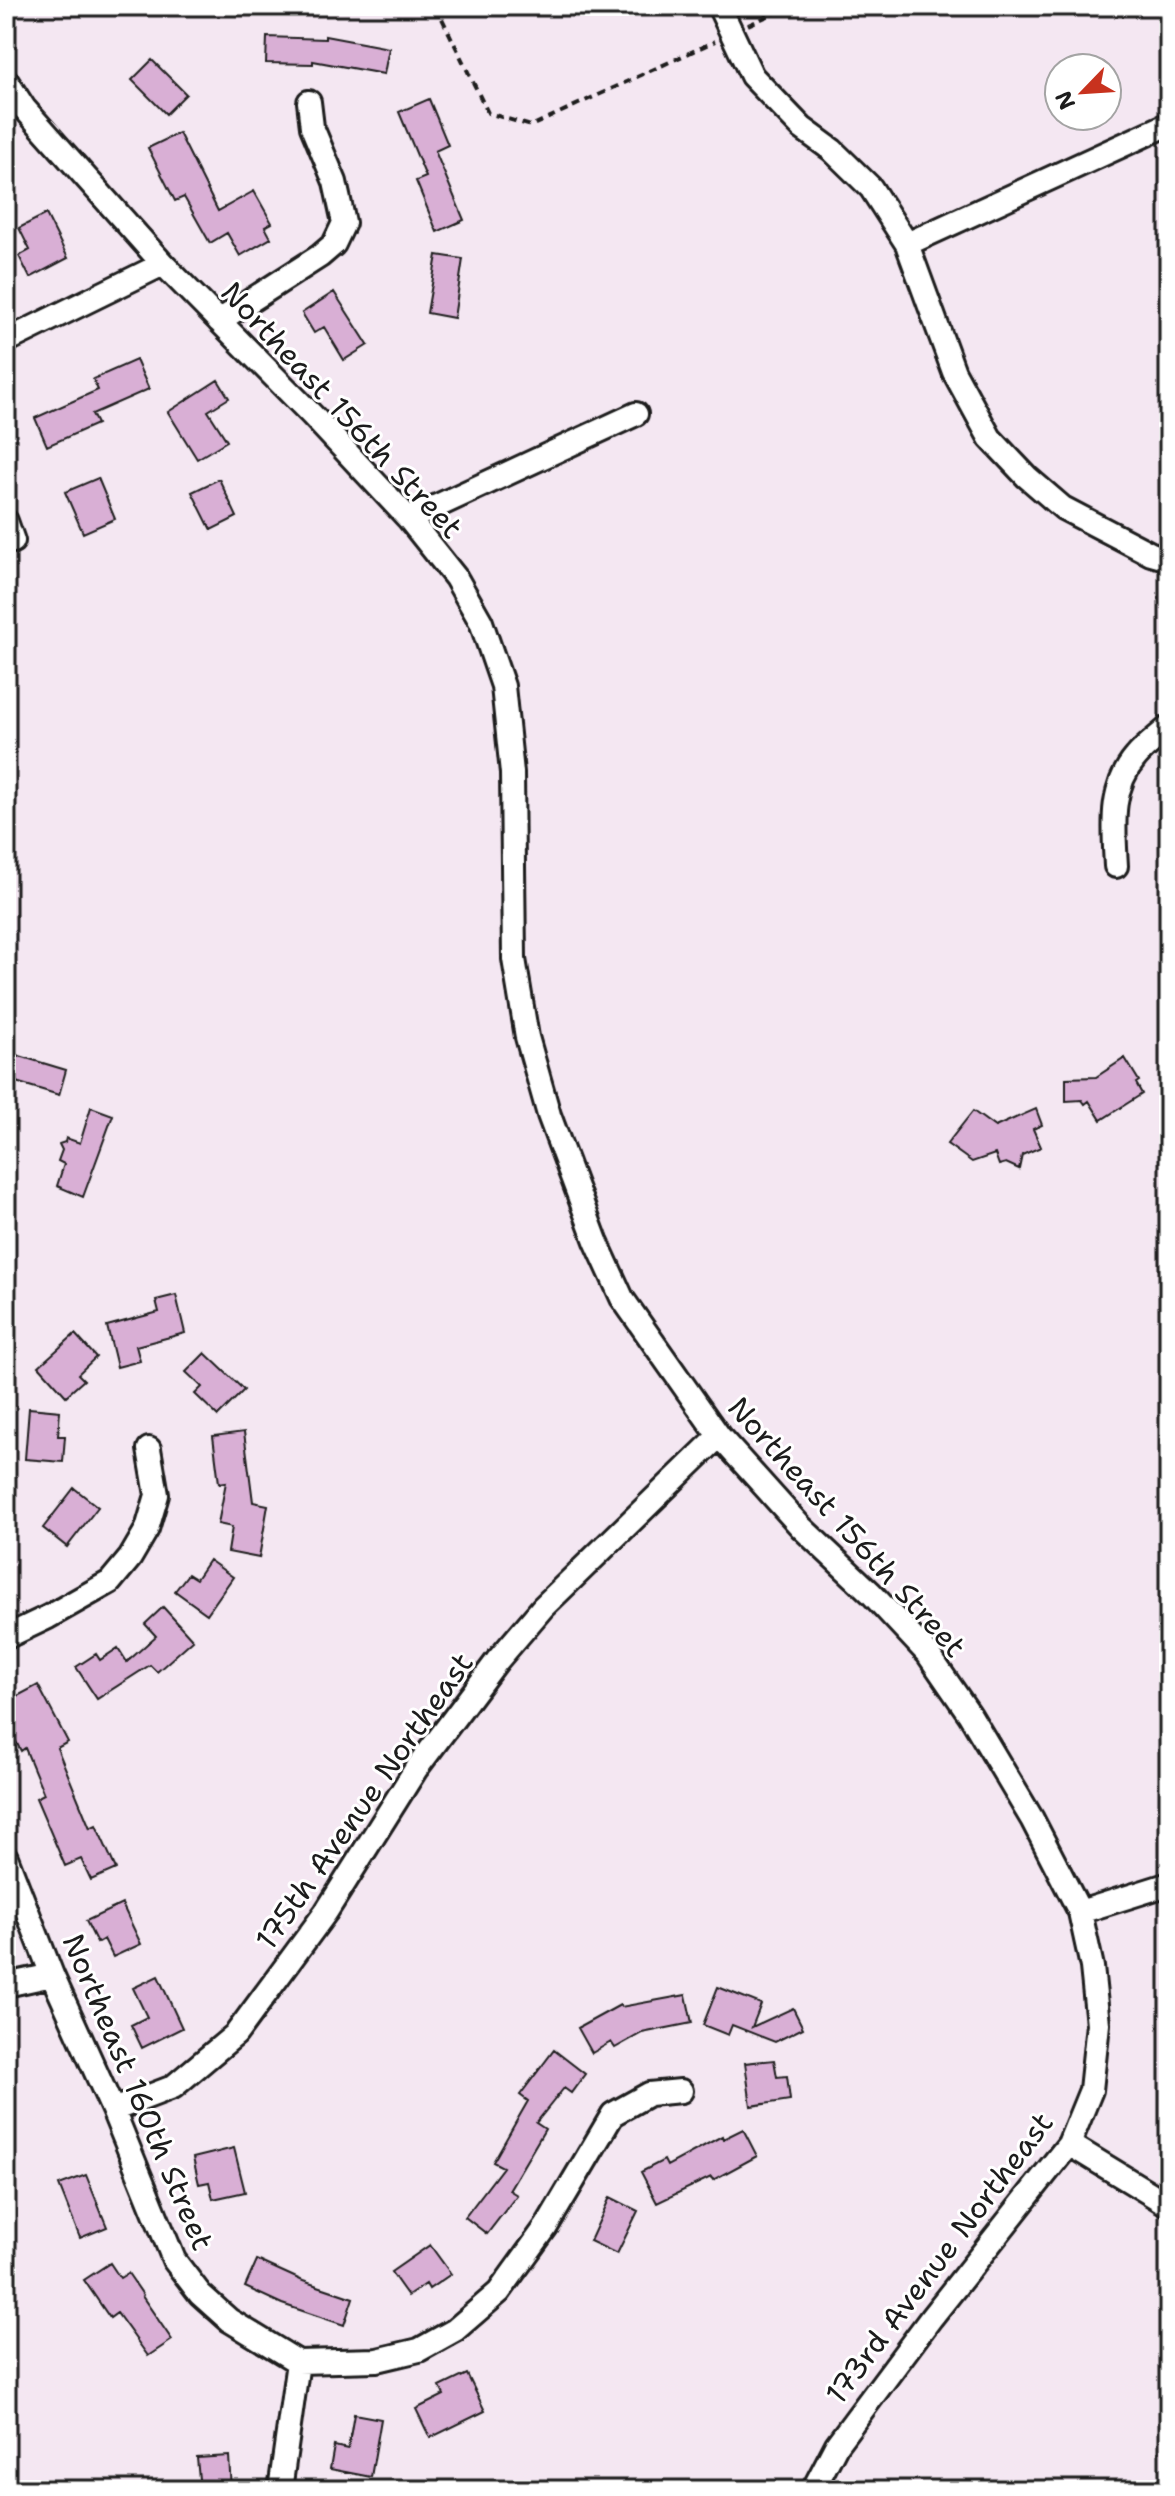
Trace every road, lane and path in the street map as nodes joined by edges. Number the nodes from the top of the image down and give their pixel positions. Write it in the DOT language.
graph roads {
  1 [pos="436,6"];
  2 [pos="719,6"];
  3 [pos="790,6"];
  4 [pos="731,33"];
  5 [pos="6,80"];
  6 [pos="309,102"];
  7 [pos="1169,124"];
  8 [pos="907,244"];
  9 [pos="163,264"];
  10 [pos="219,321"];
  11 [pos="6,341"];
  12 [pos="636,414"];
  13 [pos="409,519"];
  14 [pos="1169,559"];
  15 [pos="1169,727"];
  16 [pos="1116,866"];
  17 [pos="719,1436"];
  18 [pos="149,1449"];
  19 [pos="6,1637"];
  20 [pos="6,1857"];
  21 [pos="1169,1884"];
  22 [pos="1080,1912"];
  23 [pos="52,1975"];
  24 [pos="6,1985"];
  25 [pos="681,2091"];
  26 [pos="113,2110"];
  27 [pos="1069,2144"];
  28 [pos="1169,2205"];
  29 [pos="298,2362"];
  30 [pos="280,2490"];
  31 [pos="813,2490"];
  1 -- 4 [label="path"];
  2 -- 4 [label="street"];
  3 -- 4 [label="path"];
  4 -- 8 [label="street"];
  5 -- 9 [label="street, Northeast 156th Street"];
  6 -- 10 [label="street"];
  7 -- 8 [label="street"];
  8 -- 14 [label="street"];
  9 -- 10 [label="street, Northeast 156th Street"];
  9 -- 11 [label="street"];
  10 -- 13 [label="street, Northeast 156th Street"];
  12 -- 13 [label="street"];
  13 -- 17 [label="street, Northeast 156th Street"];
  15 -- 16 [label="street"];
  17 -- 22 [label="street, Northeast 156th Street"];
  17 -- 26 [label="street, 175th Avenue Northeast"];
  18 -- 19 [label="street"];
  20 -- 23 [label="street, Northeast 160th Street"];
  21 -- 22 [label="street"];
  22 -- 27 [label="street, 173rd Avenue Northeast"];
  23 -- 24 [label="street"];
  23 -- 26 [label="street, Northeast 160th Street"];
  25 -- 29 [label="street"];
  26 -- 29 [label="street, Northeast 160th Street"];
  27 -- 28 [label="street"];
  27 -- 31 [label="street, 173rd Avenue Northeast"];
  29 -- 30 [label="street"];
}
